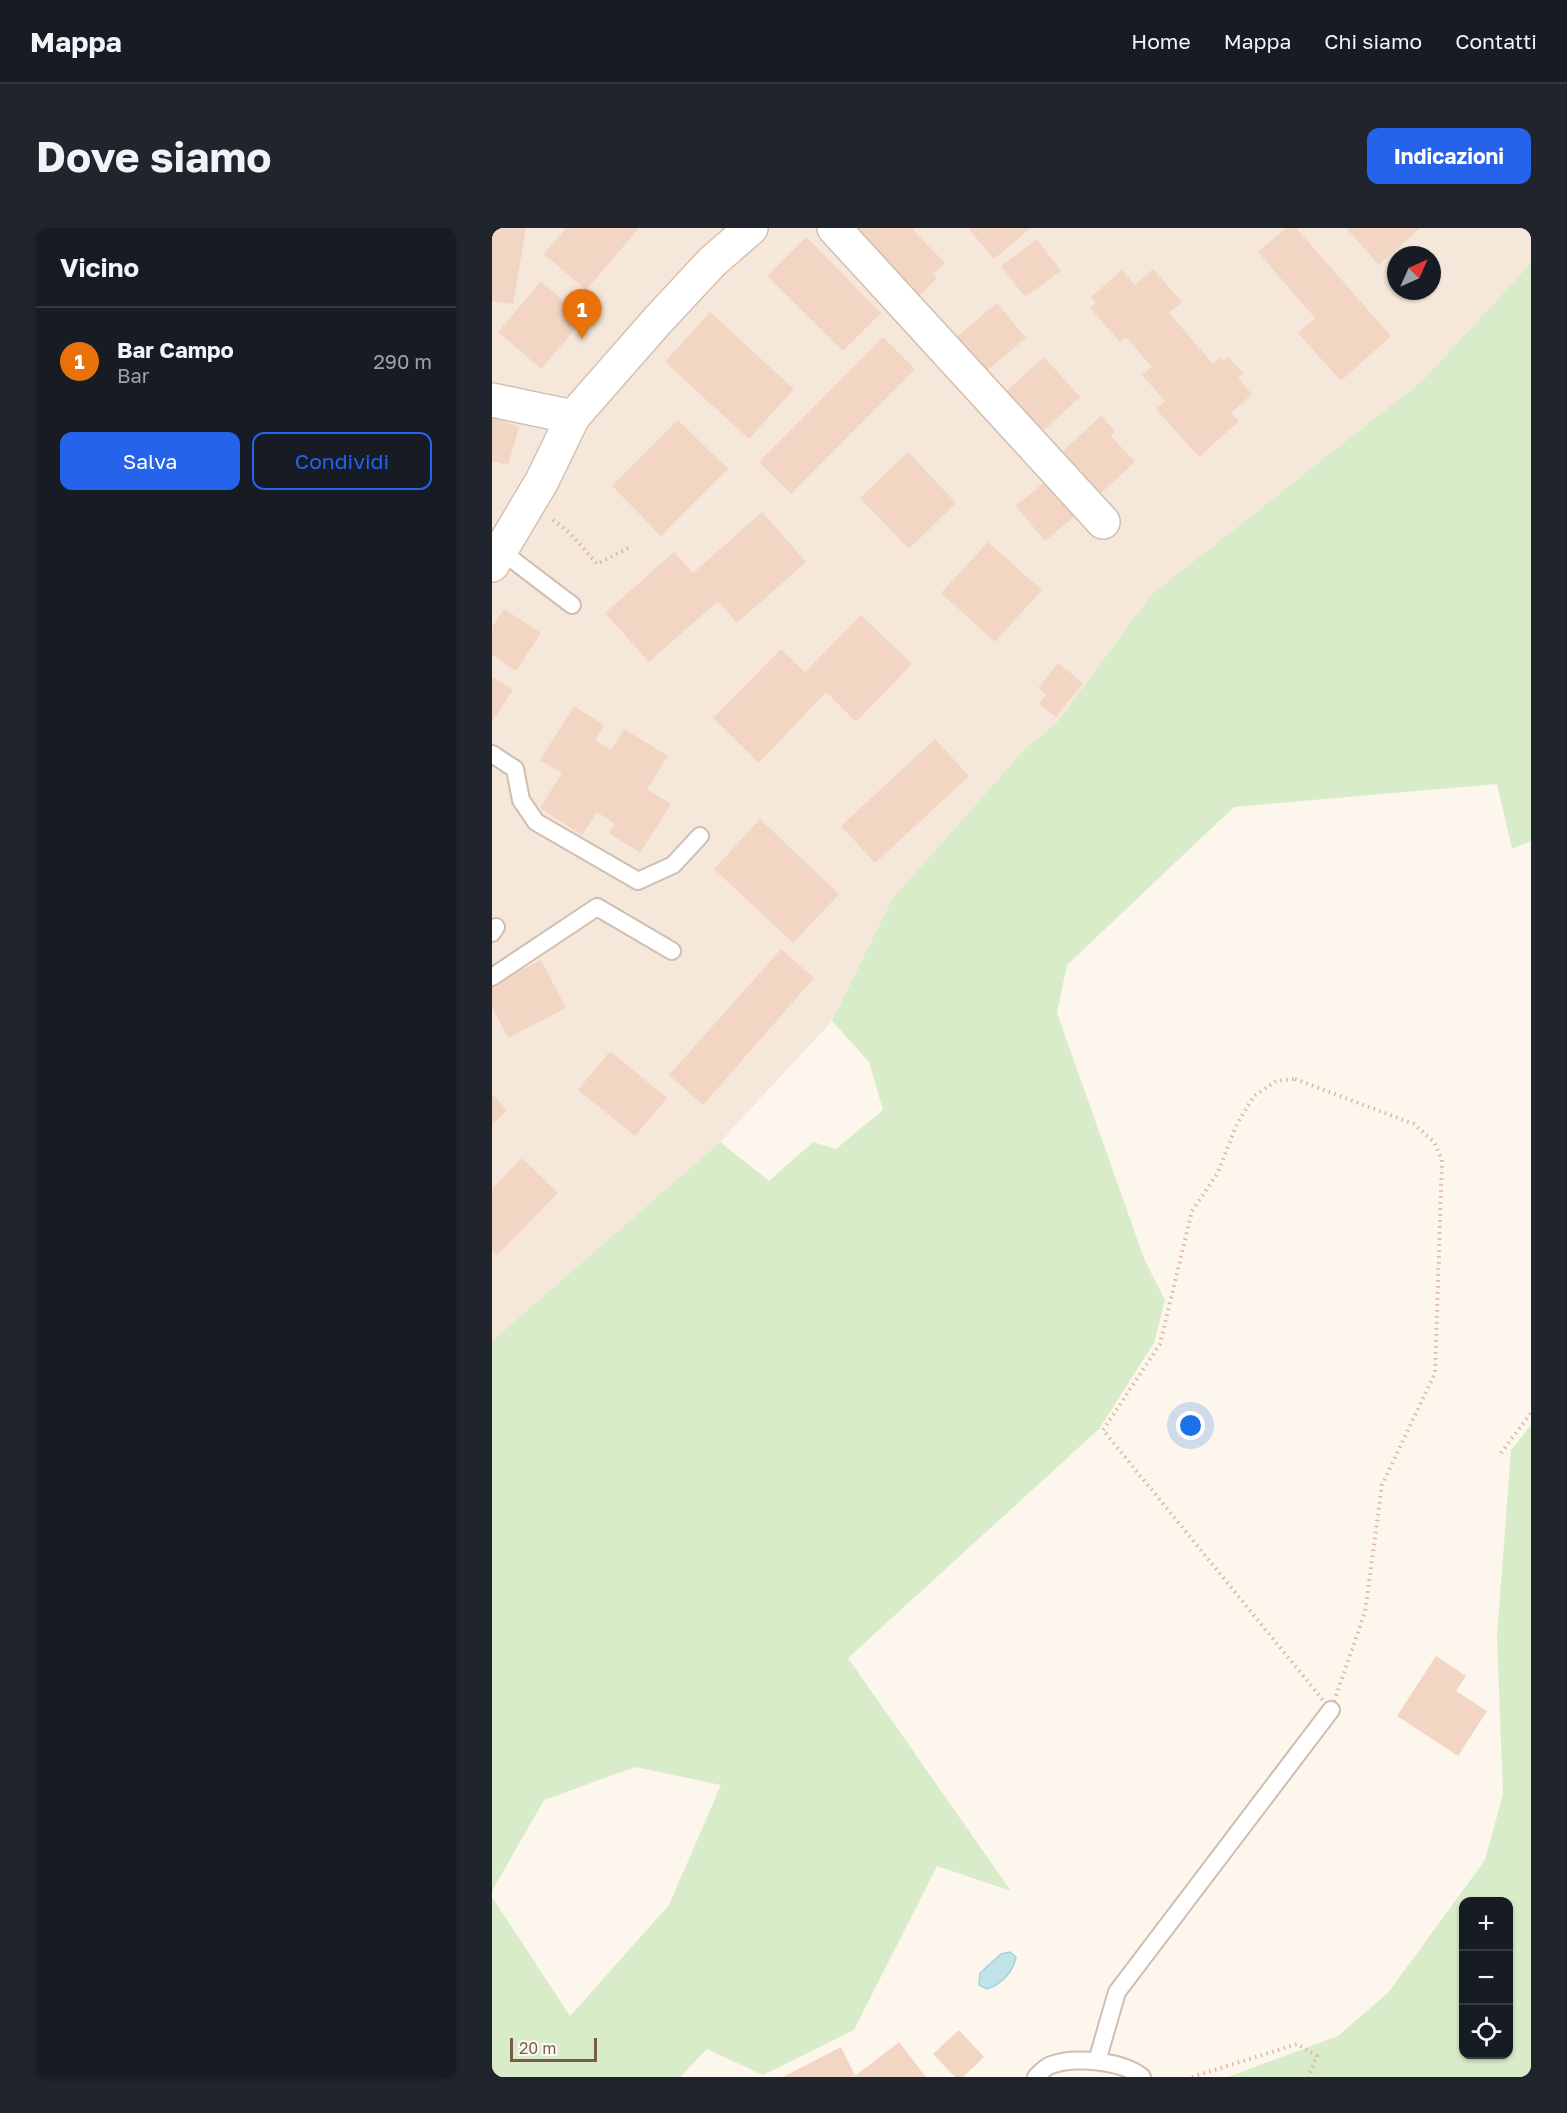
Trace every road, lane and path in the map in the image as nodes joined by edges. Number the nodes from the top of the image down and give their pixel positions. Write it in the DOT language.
graph roads {
  1 [pos="751,228"];
  2 [pos="834,228"];
  3 [pos="492,400"];
  4 [pos="573,417"];
  5 [pos="529,501"];
  6 [pos="1104,522"];
  7 [pos="632,546"];
  8 [pos="497,558"];
  9 [pos="572,605"];
  10 [pos="492,754"];
  11 [pos="700,836"];
  12 [pos="672,951"];
  13 [pos="492,977"];
  14 [pos="1531,1413"];
  15 [pos="1501,1453"];
  16 [pos="1331,1710"];
  17 [pos="1097,2061"];
  18 [pos="1036,2077"];
  19 [pos="1142,2077"];
  20 [pos="1192,2077"];
  21 [pos="1308,2077"];
  1 -- 4 [label="street"];
  2 -- 6 [label="street"];
  3 -- 4 [label="street"];
  4 -- 5 [label="street"];
  5 -- 7 [label="path"];
  5 -- 8 [label="street"];
  8 -- 9 [label="lane"];
  10 -- 11 [label="lane"];
  12 -- 13 [label="lane"];
  14 -- 15 [label="path"];
  16 -- 16 [label="path"];
  16 -- 17 [label="lane"];
  17 -- 18 [label="lane"];
  17 -- 19 [label="lane"];
  20 -- 21 [label="path"];
}
